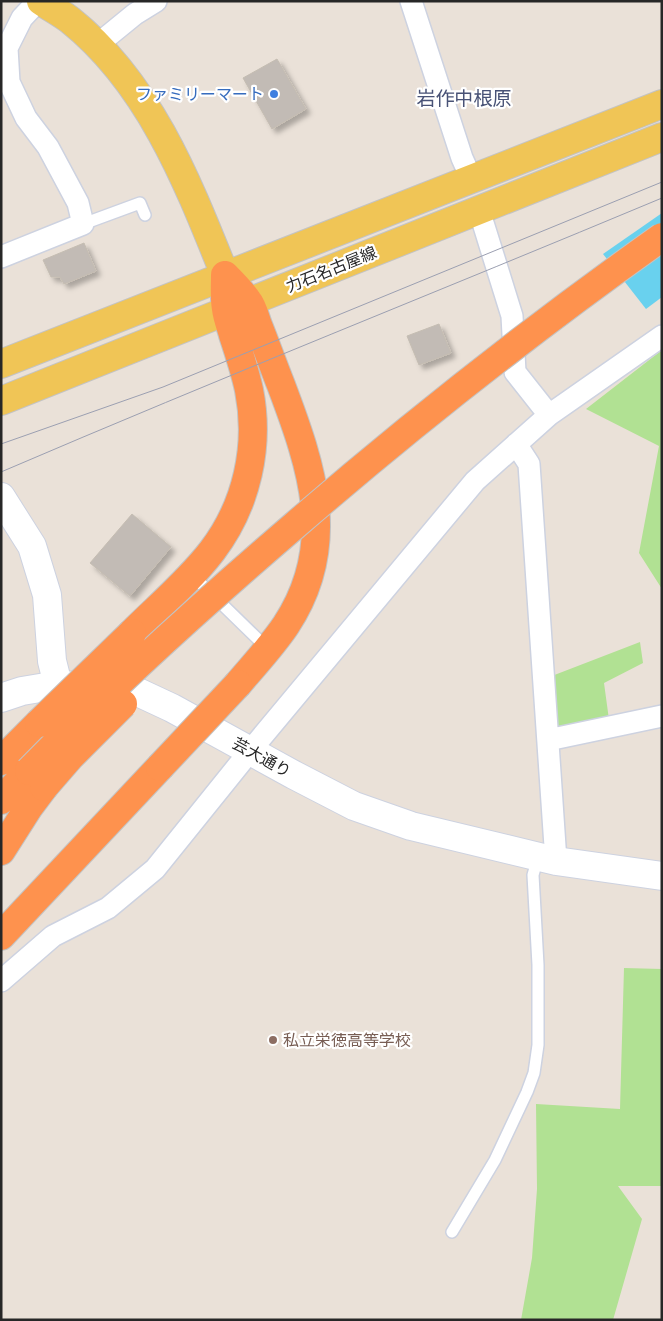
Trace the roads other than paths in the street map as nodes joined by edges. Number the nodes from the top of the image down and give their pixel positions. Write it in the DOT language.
graph roads {
  1 [pos="40,1"];
  2 [pos="156,1"];
  3 [pos="411,1"];
  4 [pos="97,45"];
  5 [pos="662,104"];
  6 [pos="662,137"];
  7 [pos="471,178"];
  8 [pos="479,210"];
  9 [pos="145,215"];
  10 [pos="82,224"];
  11 [pos="662,237"];
  12 [pos="1,257"];
  13 [pos="662,259"];
  14 [pos="225,275"];
  15 [pos="237,306"];
  16 [pos="662,336"];
  17 [pos="1,364"];
  18 [pos="1,401"];
  19 [pos="549,415"];
  20 [pos="516,444"];
  21 [pos="1,497"];
  22 [pos="191,574"];
  23 [pos="268,650"];
  24 [pos="58,685"];
  25 [pos="1,698"];
  26 [pos="662,716"];
  27 [pos="548,740"];
  28 [pos="250,751"];
  29 [pos="1,761"];
  30 [pos="36,779"];
  31 [pos="1,800"];
  32 [pos="1,851"];
  33 [pos="547,859"];
  34 [pos="662,876"];
  35 [pos="1,936"];
  36 [pos="1,981"];
  37 [pos="452,1232"];
  1 -- 4 [label="main road"];
  1 -- 10 [label="street"];
  2 -- 4 [label="street"];
  3 -- 7 [label="street"];
  4 -- 14 [label="main road"];
  5 -- 7 [label="main road, 力石名古屋線"];
  6 -- 8 [label="main road, 力石名古屋線"];
  7 -- 14 [label="main road, 力石名古屋線"];
  8 -- 15 [label="main road, 力石名古屋線"];
  8 -- 19 [label="street"];
  9 -- 10 [label="lane"];
  10 -- 12 [label="street"];
  11 -- 30 [label="highway, bridge"];
  13 -- 30 [label="highway, bridge"];
  14 -- 15 [label="highway"];
  14 -- 17 [label="main road, 力石名古屋線"];
  15 -- 18 [label="main road, 力石名古屋線"];
  15 -- 22 [label="highway"];
  15 -- 23 [label="highway"];
  16 -- 19 [label="street"];
  19 -- 20 [label="street"];
  20 -- 27 [label="street"];
  20 -- 28 [label="street"];
  21 -- 24 [label="street"];
  22 -- 23 [label="lane"];
  22 -- 29 [label="highway, bridge"];
  23 -- 35 [label="highway, bridge"];
  24 -- 25 [label="street, 芸大通り"];
  24 -- 28 [label="street, 芸大通り"];
  26 -- 27 [label="street"];
  27 -- 33 [label="street"];
  28 -- 33 [label="street, 芸大通り"];
  28 -- 36 [label="street"];
  30 -- 31 [label="highway"];
  30 -- 32 [label="highway"];
  33 -- 34 [label="street, 芸大通り"];
  33 -- 37 [label="lane"];
}
